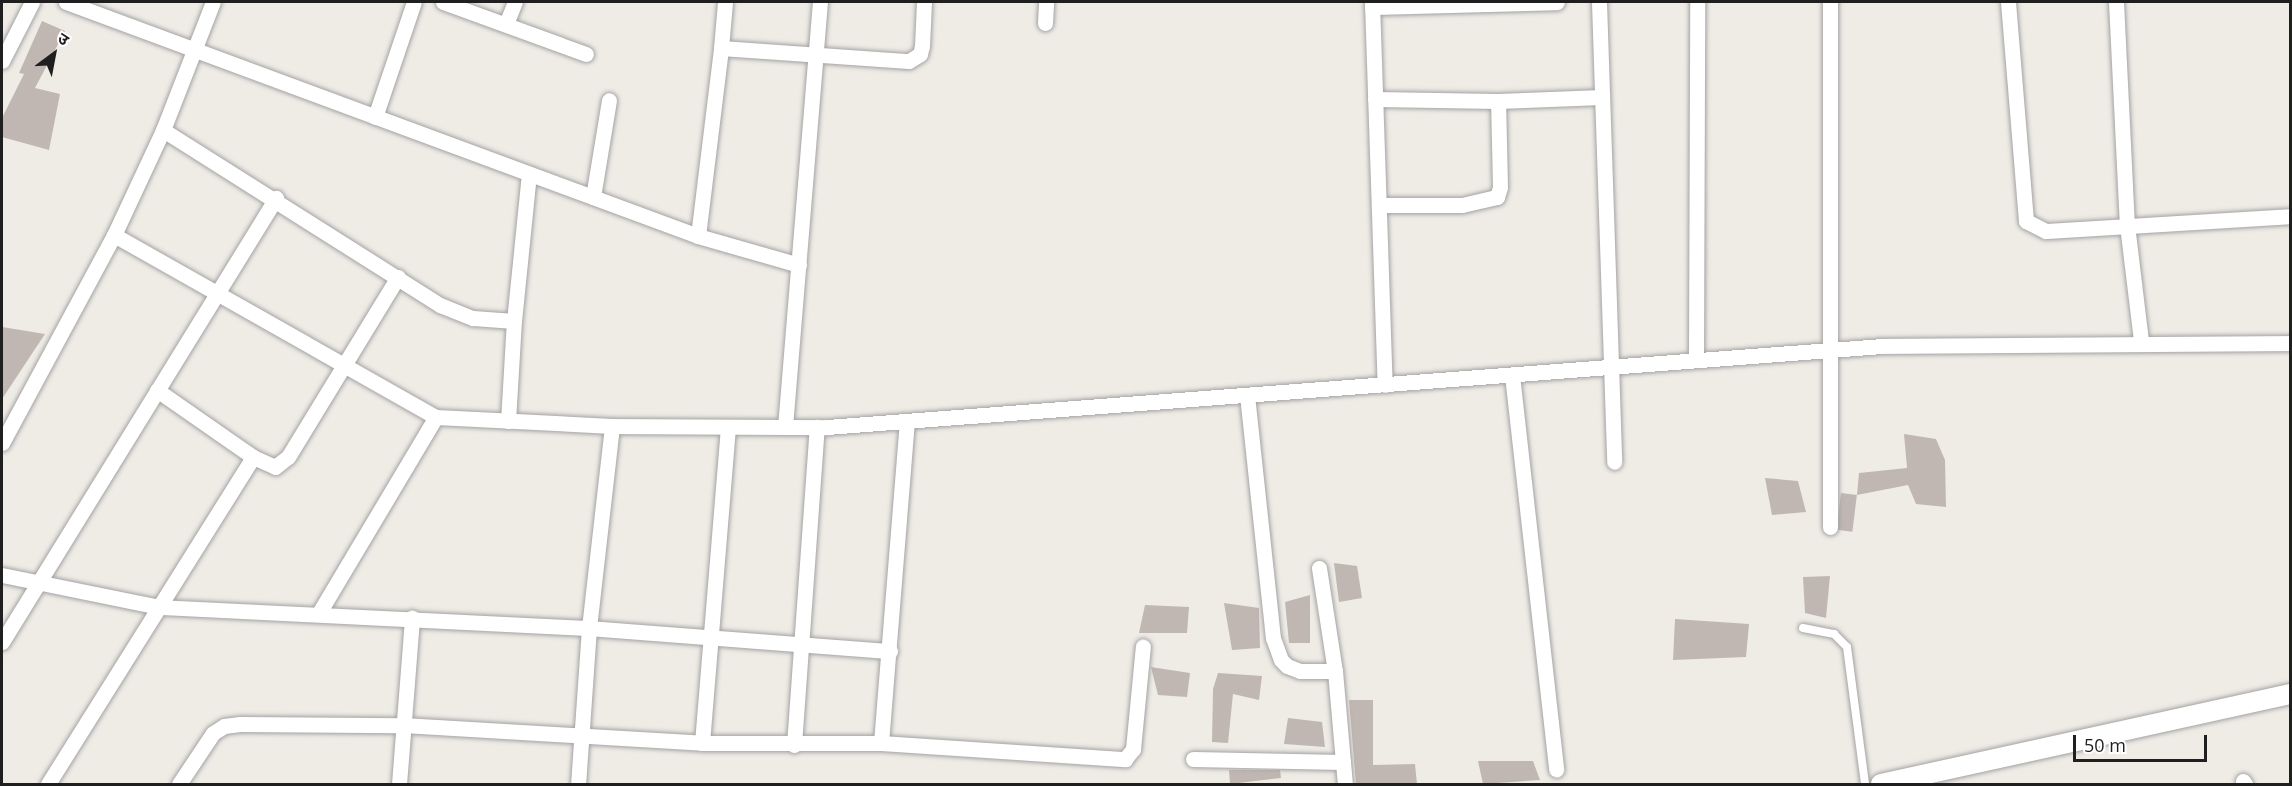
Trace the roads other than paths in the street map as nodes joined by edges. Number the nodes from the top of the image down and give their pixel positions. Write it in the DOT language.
graph roads {
  1 [pos="32,2"];
  2 [pos="66,2"];
  3 [pos="213,2"];
  4 [pos="414,2"];
  5 [pos="443,2"];
  6 [pos="515,2"];
  7 [pos="725,2"];
  8 [pos="820,2"];
  9 [pos="924,2"];
  10 [pos="1046,2"];
  11 [pos="1557,2"];
  12 [pos="1599,2"];
  13 [pos="1697,2"];
  14 [pos="1830,2"];
  15 [pos="2008,2"];
  16 [pos="2116,2"];
  17 [pos="1372,4"];
  18 [pos="1045,23"];
  19 [pos="506,24"];
  20 [pos="721,48"];
  21 [pos="196,51"];
  22 [pos="816,53"];
  23 [pos="586,54"];
  24 [pos="2,60"];
  25 [pos="1602,97"];
  26 [pos="1375,99"];
  27 [pos="609,100"];
  28 [pos="1498,101"];
  29 [pos="375,117"];
  30 [pos="163,130"];
  31 [pos="529,174"];
  32 [pos="593,197"];
  33 [pos="276,198"];
  34 [pos="1379,205"];
  35 [pos="2290,216"];
  36 [pos="2127,225"];
  37 [pos="114,235"];
  38 [pos="698,236"];
  39 [pos="799,265"];
  40 [pos="398,277"];
  41 [pos="218,292"];
  42 [pos="514,321"];
  43 [pos="2141,341"];
  44 [pos="2290,343"];
  45 [pos="1830,350"];
  46 [pos="1696,360"];
  47 [pos="342,366"];
  48 [pos="1611,367"];
  49 [pos="1512,375"];
  50 [pos="1385,385"];
  51 [pos="157,390"];
  52 [pos="1247,395"];
  53 [pos="436,417"];
  54 [pos="508,421"];
  55 [pos="907,421"];
  56 [pos="612,426"];
  57 [pos="728,427"];
  58 [pos="785,427"];
  59 [pos="817,427"];
  60 [pos="2,442"];
  61 [pos="253,457"];
  62 [pos="1614,462"];
  63 [pos="1830,527"];
  64 [pos="1319,568"];
  65 [pos="2,575"];
  66 [pos="37,585"];
  67 [pos="159,607"];
  68 [pos="319,613"];
  69 [pos="412,618"];
  70 [pos="589,628"];
  71 [pos="1803,628"];
  72 [pos="711,639"];
  73 [pos="2,642"];
  74 [pos="801,642"];
  75 [pos="1143,646"];
  76 [pos="890,651"];
  77 [pos="1335,671"];
  78 [pos="2290,694"];
  79 [pos="403,725"];
  80 [pos="583,737"];
  81 [pos="881,742"];
  82 [pos="702,743"];
  83 [pos="794,745"];
  84 [pos="1193,759"];
  85 [pos="1343,762"];
  86 [pos="1556,770"];
  87 [pos="48,784"];
  88 [pos="179,784"];
  89 [pos="399,784"];
  90 [pos="578,784"];
  91 [pos="1345,784"];
  92 [pos="1865,784"];
  93 [pos="1881,784"];
  1 -- 24 [label="street"];
  2 -- 21 [label="street"];
  3 -- 21 [label="street"];
  4 -- 29 [label="street"];
  5 -- 19 [label="street"];
  6 -- 19 [label="street"];
  7 -- 20 [label="street"];
  8 -- 22 [label="street"];
  9 -- 22 [label="street"];
  10 -- 18 [label="street"];
  11 -- 17 [label="street"];
  12 -- 25 [label="street"];
  13 -- 46 [label="street"];
  14 -- 45 [label="street"];
  15 -- 36 [label="street"];
  16 -- 36 [label="street"];
  17 -- 26 [label="street"];
  19 -- 23 [label="street"];
  20 -- 22 [label="street"];
  20 -- 38 [label="street"];
  21 -- 29 [label="street"];
  21 -- 30 [label="street"];
  22 -- 39 [label="street"];
  25 -- 28 [label="street"];
  25 -- 48 [label="street"];
  26 -- 28 [label="street"];
  26 -- 34 [label="street"];
  27 -- 32 [label="street"];
  28 -- 34 [label="street"];
  29 -- 31 [label="street"];
  30 -- 33 [label="street"];
  30 -- 37 [label="street"];
  31 -- 32 [label="street"];
  31 -- 42 [label="street"];
  32 -- 38 [label="street"];
  33 -- 40 [label="street"];
  33 -- 41 [label="street"];
  34 -- 50 [label="street"];
  35 -- 36 [label="street"];
  36 -- 43 [label="street"];
  37 -- 41 [label="street"];
  37 -- 60 [label="street"];
  38 -- 39 [label="street"];
  39 -- 58 [label="street"];
  40 -- 42 [label="street"];
  40 -- 47 [label="street"];
  41 -- 47 [label="street"];
  41 -- 51 [label="street"];
  42 -- 54 [label="street"];
  43 -- 44 [label="street"];
  43 -- 45 [label="street"];
  45 -- 46 [label="street"];
  45 -- 63 [label="street"];
  46 -- 48 [label="street"];
  47 -- 53 [label="street"];
  47 -- 61 [label="street"];
  48 -- 49 [label="street"];
  48 -- 62 [label="street"];
  49 -- 50 [label="street"];
  49 -- 86 [label="street"];
  50 -- 52 [label="street"];
  51 -- 61 [label="street"];
  51 -- 66 [label="street"];
  52 -- 55 [label="street"];
  52 -- 77 [label="street"];
  53 -- 54 [label="street"];
  53 -- 68 [label="street"];
  54 -- 56 [label="street"];
  55 -- 59 [label="street"];
  55 -- 76 [label="street"];
  56 -- 57 [label="street"];
  56 -- 70 [label="street"];
  57 -- 58 [label="street"];
  57 -- 72 [label="street"];
  58 -- 59 [label="street"];
  59 -- 74 [label="street"];
  61 -- 67 [label="street"];
  64 -- 77 [label="street"];
  65 -- 66 [label="street"];
  66 -- 67 [label="street"];
  66 -- 73 [label="street"];
  67 -- 68 [label="street"];
  67 -- 87 [label="street"];
  68 -- 69 [label="street"];
  69 -- 70 [label="street"];
  69 -- 79 [label="street"];
  70 -- 72 [label="street"];
  70 -- 80 [label="street"];
  71 -- 92 [label="lane"];
  72 -- 74 [label="street"];
  72 -- 82 [label="street"];
  74 -- 76 [label="street"];
  74 -- 83 [label="street"];
  75 -- 81 [label="street"];
  76 -- 81 [label="street"];
  77 -- 85 [label="street"];
  78 -- 93 [label="street"];
  79 -- 80 [label="street"];
  79 -- 88 [label="street"];
  79 -- 89 [label="street"];
  80 -- 82 [label="street"];
  80 -- 90 [label="street"];
  81 -- 83 [label="street"];
  82 -- 83 [label="street"];
  84 -- 85 [label="street"];
  85 -- 91 [label="street"];
}
